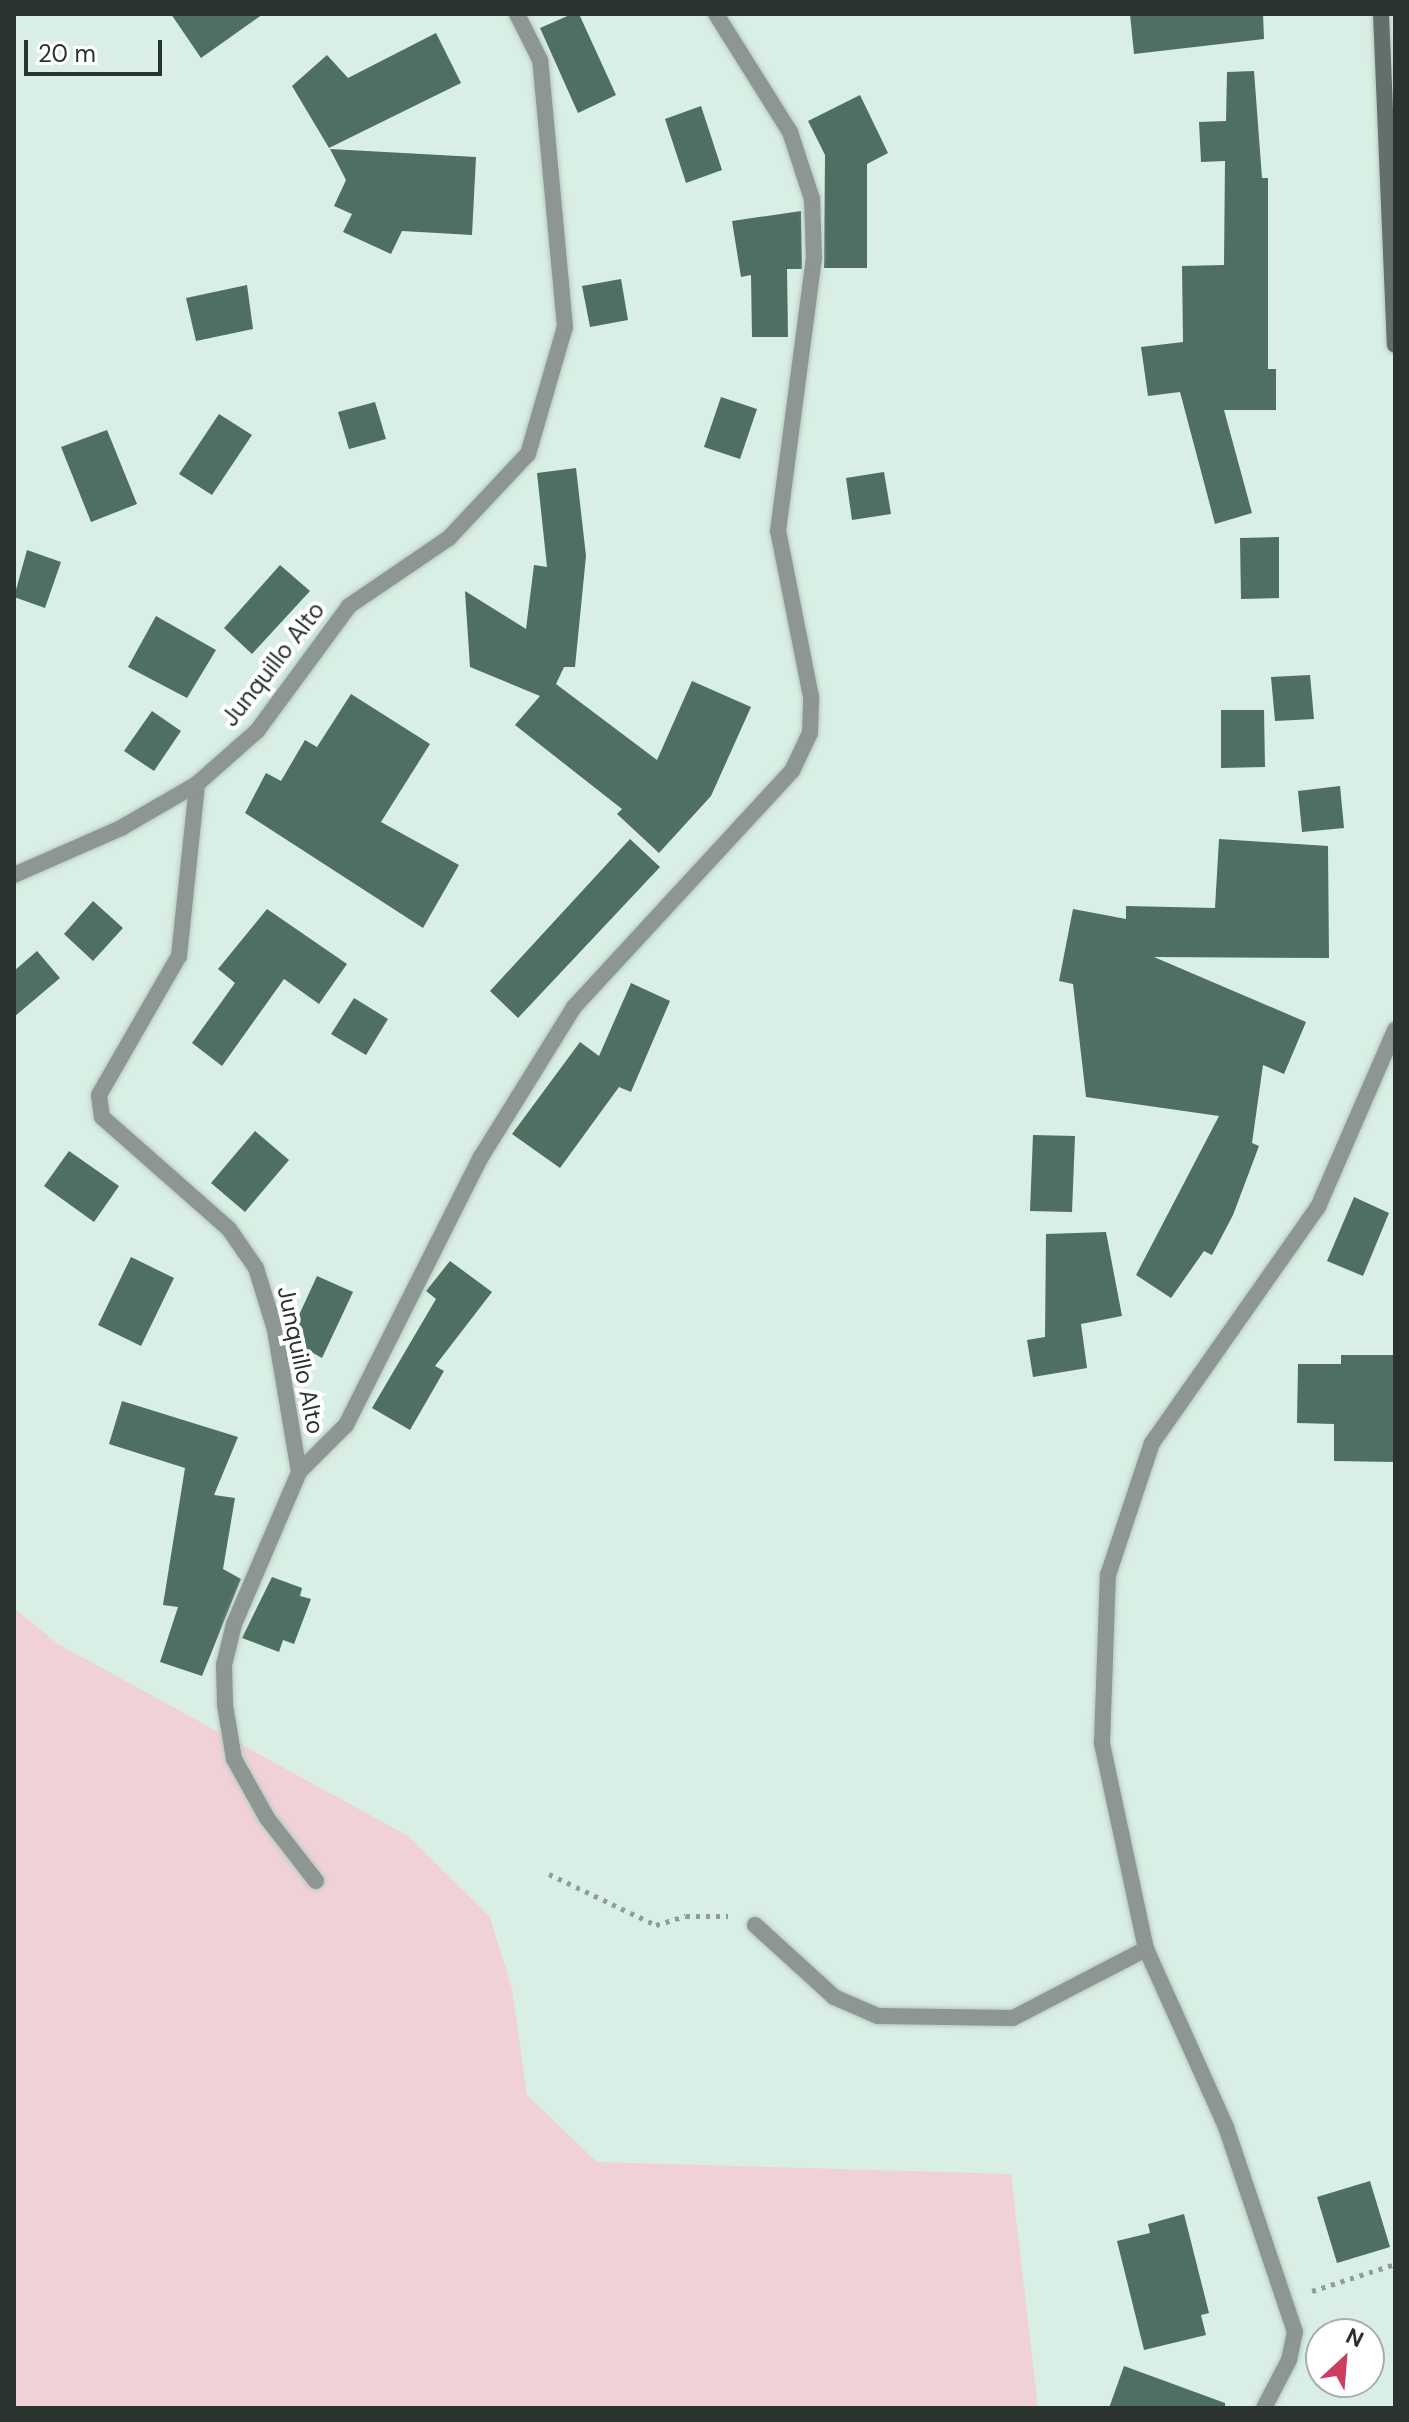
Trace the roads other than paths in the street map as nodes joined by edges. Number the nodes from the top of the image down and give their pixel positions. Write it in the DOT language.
graph roads {
  1 [pos="517,14"];
  2 [pos="716,14"];
  3 [pos="1381,14"];
  4 [pos="1395,345"];
  5 [pos="197,784"];
  6 [pos="14,875"];
  7 [pos="1395,1030"];
  8 [pos="299,1472"];
  9 [pos="316,1881"];
  10 [pos="755,1925"];
  11 [pos="1146,1949"];
  12 [pos="1264,2408"];
  1 -- 5 [label="street, Junquillo Alto"];
  2 -- 8 [label="street, Junquillo Alto"];
  3 -- 4 [label="street"];
  5 -- 6 [label="street"];
  5 -- 8 [label="street, Junquillo Alto"];
  7 -- 11 [label="street"];
  8 -- 9 [label="street, Junquillo Alto"];
  10 -- 11 [label="street"];
  11 -- 12 [label="street"];
}
